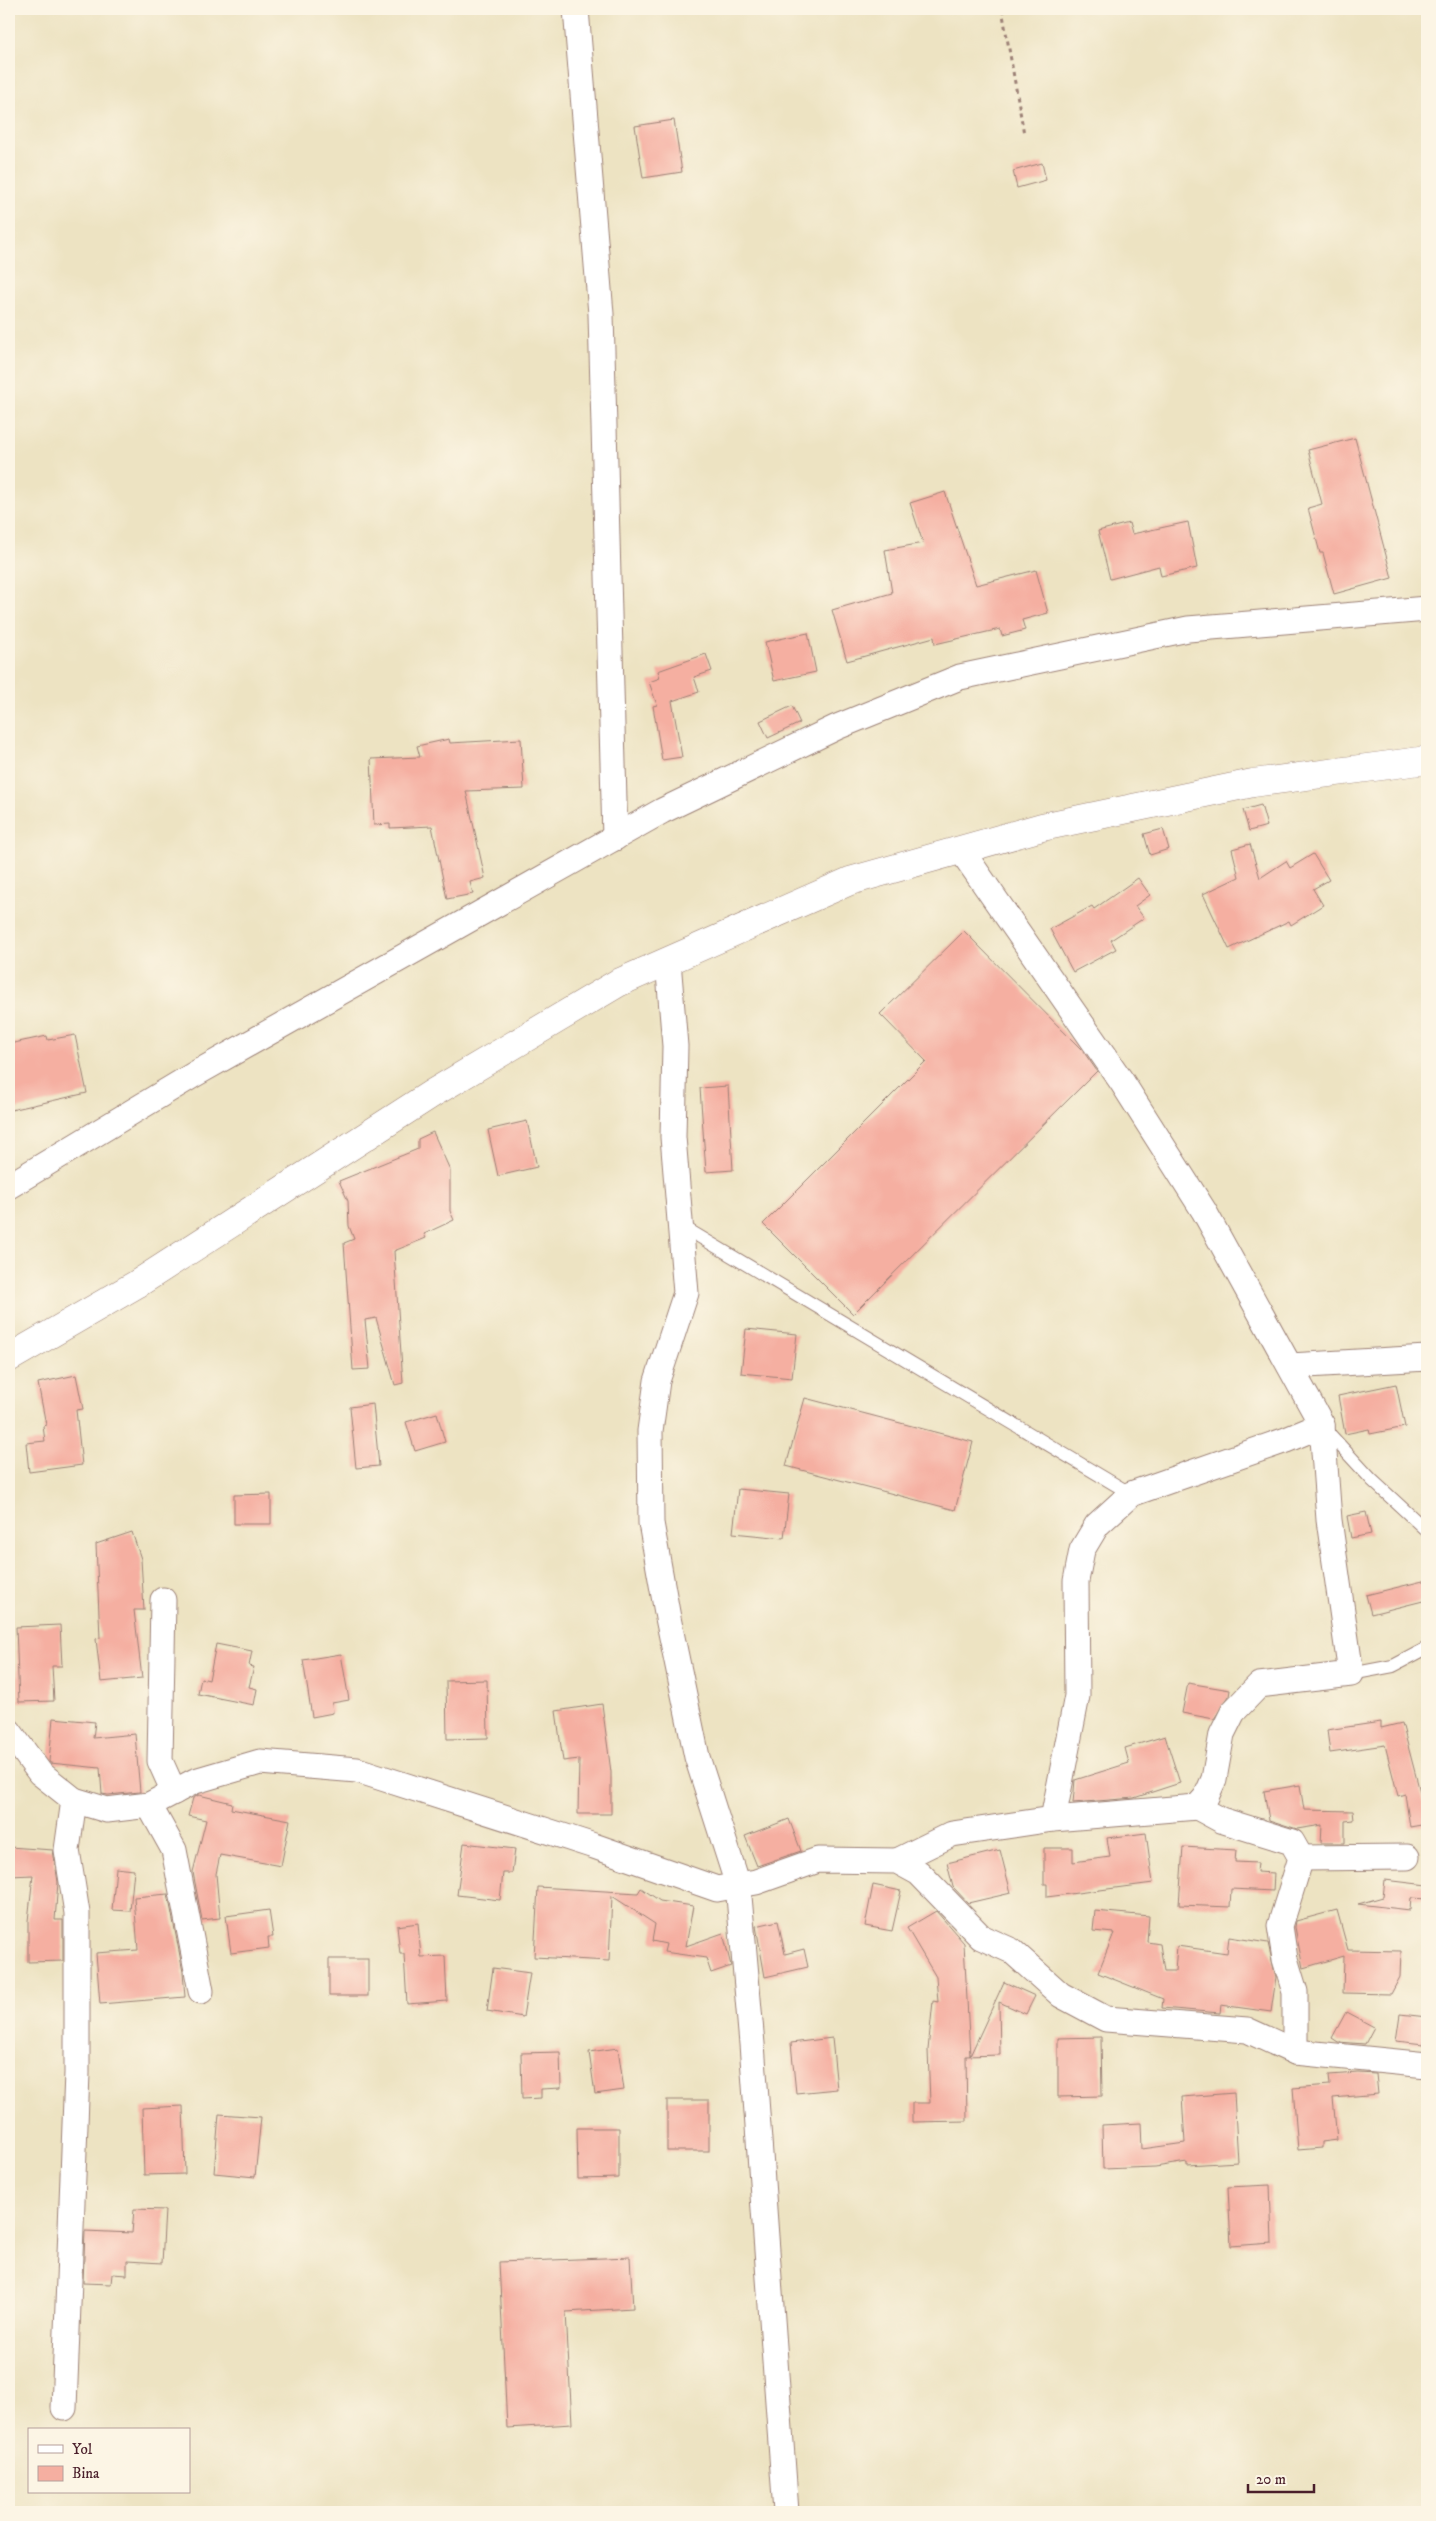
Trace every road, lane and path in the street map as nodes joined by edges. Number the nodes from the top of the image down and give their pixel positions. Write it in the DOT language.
graph roads {
  1 [pos="576,9"];
  2 [pos="1002,9"];
  3 [pos="1024,134"];
  4 [pos="1427,610"];
  5 [pos="1427,760"];
  6 [pos="615,838"];
  7 [pos="961,850"];
  8 [pos="668,961"];
  9 [pos="9,1186"];
  10 [pos="680,1226"];
  11 [pos="9,1358"];
  12 [pos="1427,1358"];
  13 [pos="1290,1366"];
  14 [pos="1322,1425"];
  15 [pos="1130,1494"];
  16 [pos="1427,1531"];
  17 [pos="163,1600"];
  18 [pos="1427,1648"];
  19 [pos="1351,1674"];
  20 [pos="9,1732"];
  21 [pos="174,1792"];
  22 [pos="74,1800"];
  23 [pos="149,1804"];
  24 [pos="1197,1807"];
  25 [pos="1053,1819"];
  26 [pos="1407,1857"];
  27 [pos="1301,1858"];
  28 [pos="897,1861"];
  29 [pos="738,1885"];
  30 [pos="201,1991"];
  31 [pos="1295,2052"];
  32 [pos="1427,2064"];
  33 [pos="64,2408"];
  34 [pos="786,2512"];
  1 -- 6 [label="street"];
  2 -- 3 [label="path"];
  4 -- 6 [label="street"];
  5 -- 7 [label="street"];
  6 -- 9 [label="street"];
  7 -- 8 [label="street"];
  7 -- 13 [label="street"];
  8 -- 10 [label="street"];
  8 -- 11 [label="street"];
  10 -- 15 [label="lane"];
  10 -- 29 [label="street"];
  12 -- 13 [label="street"];
  13 -- 14 [label="street"];
  14 -- 15 [label="street"];
  14 -- 16 [label="lane"];
  14 -- 19 [label="street"];
  15 -- 25 [label="street"];
  17 -- 21 [label="street"];
  18 -- 19 [label="lane"];
  19 -- 24 [label="street"];
  20 -- 22 [label="street"];
  21 -- 23 [label="street"];
  21 -- 29 [label="street"];
  22 -- 23 [label="street"];
  22 -- 33 [label="street"];
  23 -- 30 [label="street"];
  24 -- 25 [label="street"];
  24 -- 27 [label="street"];
  25 -- 28 [label="street"];
  26 -- 27 [label="street"];
  27 -- 31 [label="street"];
  28 -- 29 [label="street"];
  28 -- 31 [label="street"];
  29 -- 34 [label="street"];
  31 -- 32 [label="street"];
}
